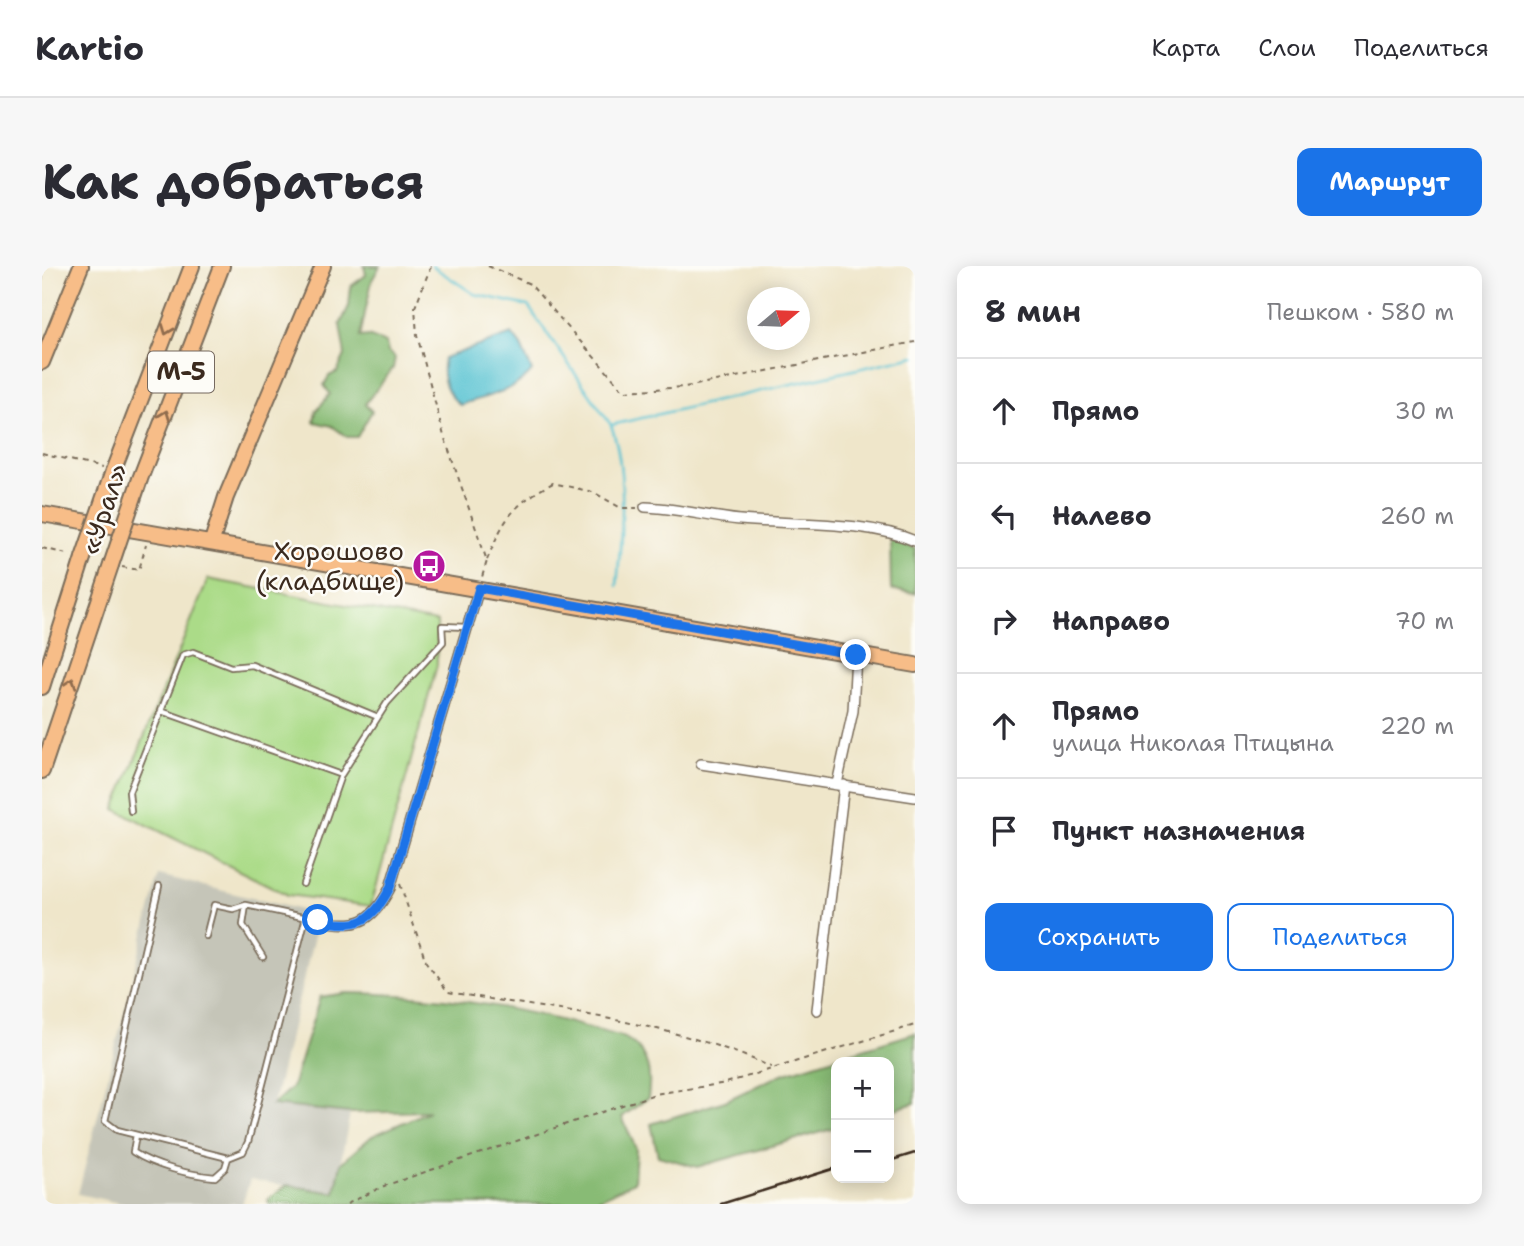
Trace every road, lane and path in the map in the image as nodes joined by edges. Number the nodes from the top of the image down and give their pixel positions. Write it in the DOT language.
graph roads {
  1 [pos="45,266"];
  2 [pos="81,266"];
  3 [pos="192,266"];
  4 [pos="222,266"];
  5 [pos="323,266"];
  6 [pos="488,266"];
  7 [pos="430,267"];
  8 [pos="42,281"];
  9 [pos="915,342"];
  10 [pos="42,362"];
  11 [pos="42,453"];
  12 [pos="113,471"];
  13 [pos="626,508"];
  14 [pos="645,508"];
  15 [pos="42,514"];
  16 [pos="149,531"];
  17 [pos="212,541"];
  18 [pos="915,541"];
  19 [pos="42,548"];
  20 [pos="83,558"];
  21 [pos="486,561"];
  22 [pos="111,565"];
  23 [pos="479,588"];
  24 [pos="467,627"];
  25 [pos="856,655"];
  26 [pos="915,666"];
  27 [pos="42,687"];
  28 [pos="161,711"];
  29 [pos="378,717"];
  30 [pos="701,764"];
  31 [pos="42,771"];
  32 [pos="341,775"];
  33 [pos="840,784"];
  34 [pos="915,797"];
  35 [pos="131,811"];
  36 [pos="397,871"];
  37 [pos="303,884"];
  38 [pos="159,886"];
  39 [pos="246,905"];
  40 [pos="306,917"];
  41 [pos="318,920"];
  42 [pos="206,936"];
  43 [pos="263,957"];
  44 [pos="817,1010"];
  45 [pos="915,1026"];
  46 [pos="772,1068"];
  47 [pos="136,1135"];
  48 [pos="228,1158"];
  49 [pos="347,1204"];
  1 -- 8 [label="path"];
  2 -- 10 [label="main road"];
  3 -- 12 [label="main road, «Урал» / М-5, one-way"];
  22 -- 4 [label="main road, «Урал» / М-5, one-way, bridge"];
  5 -- 17 [label="main road"];
  6 -- 9 [label="path"];
  7 -- 21 [label="path"];
  11 -- 12 [label="path"];
  12 -- 20 [label="main road, «Урал» / М-5, bridge"];
  13 -- 21 [label="path"];
  14 -- 18 [label="street"];
  15 -- 16 [label="main road"];
  16 -- 17 [label="main road"];
  16 -- 22 [label="path"];
  17 -- 23 [label="main road"];
  19 -- 20 [label="path"];
  20 -- 27 [label="main road, «Урал» / М-5"];
  21 -- 23 [label="path"];
  31 -- 22 [label="main road, «Урал» / М-5, one-way"];
  23 -- 24 [label="street"];
  23 -- 25 [label="main road"];
  24 -- 29 [label="lane"];
  24 -- 36 [label="street"];
  25 -- 26 [label="main road"];
  25 -- 33 [label="street"];
  28 -- 29 [label="lane"];
  28 -- 32 [label="lane"];
  28 -- 35 [label="lane"];
  29 -- 32 [label="lane"];
  30 -- 33 [label="street"];
  32 -- 37 [label="lane"];
  33 -- 34 [label="street"];
  33 -- 44 [label="street"];
  36 -- 41 [label="street"];
  36 -- 46 [label="path"];
  38 -- 47 [label="lane"];
  39 -- 40 [label="lane"];
  39 -- 42 [label="lane"];
  39 -- 43 [label="lane"];
  40 -- 41 [label="lane"];
  40 -- 48 [label="lane"];
  45 -- 46 [label="path"];
  46 -- 49 [label="path"];
  47 -- 48 [label="lane"];
  47 -- 48 [label="lane"];
}
